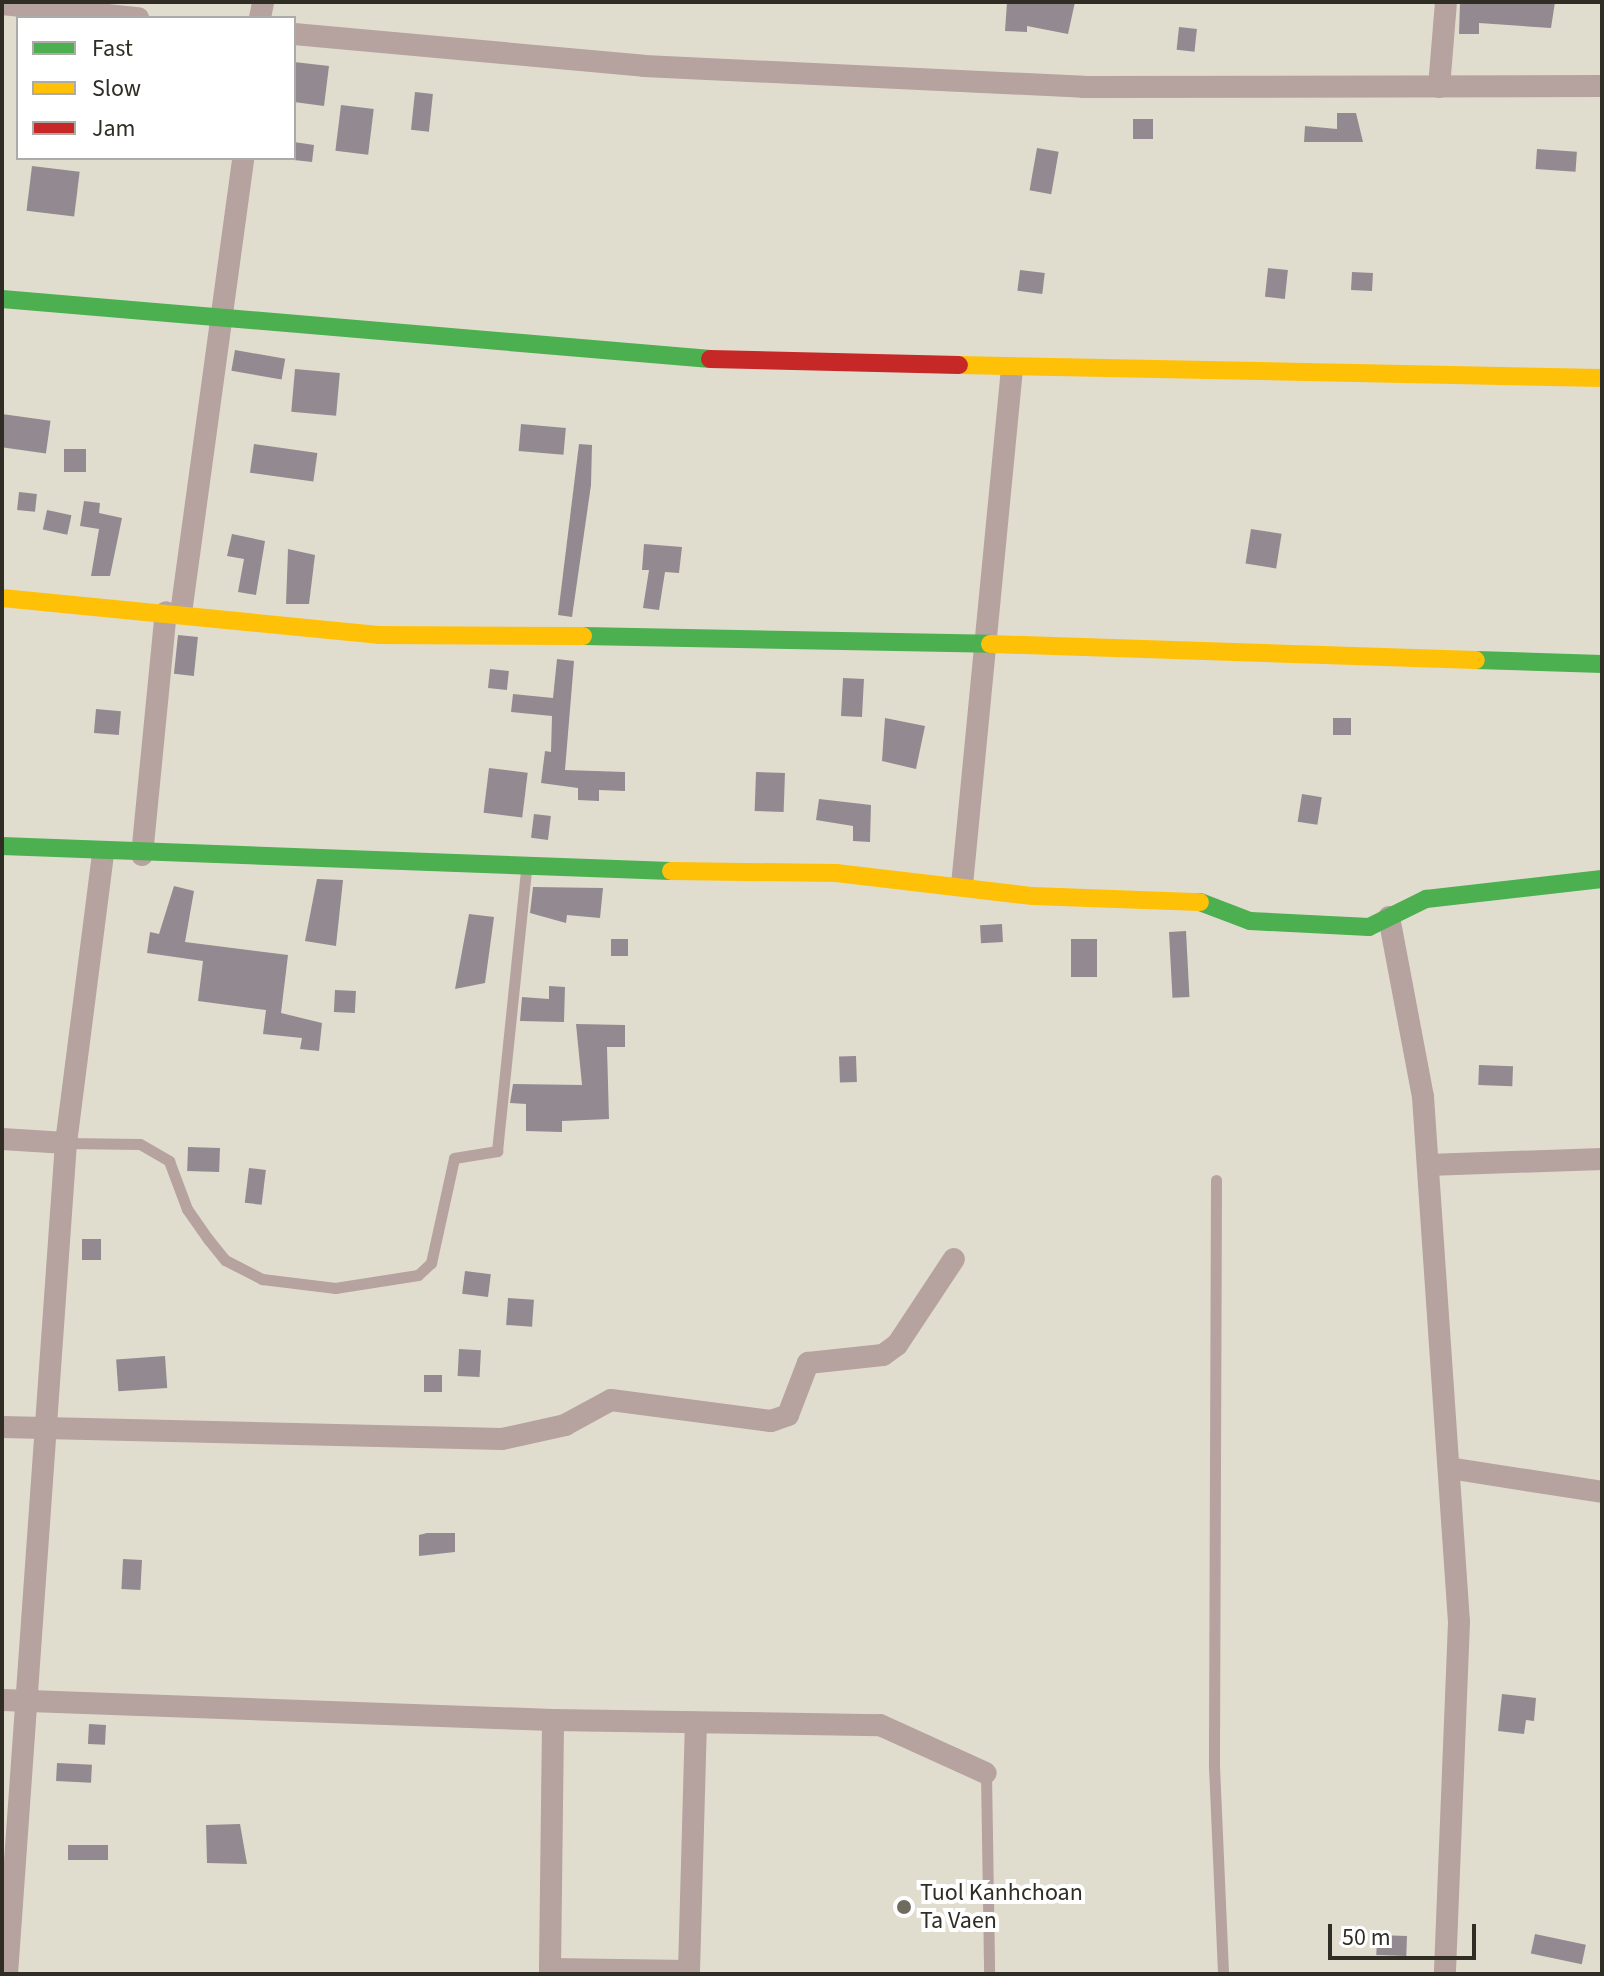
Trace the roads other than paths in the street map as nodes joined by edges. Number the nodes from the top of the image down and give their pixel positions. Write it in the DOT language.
graph roads {
  1 [pos="1446,2"];
  2 [pos="2,4"];
  3 [pos="119,16"];
  4 [pos="296,34"];
  5 [pos="1602,86"];
  6 [pos="1439,87"];
  7 [pos="243,160"];
  8 [pos="2,299"];
  9 [pos="223,321"];
  10 [pos="1012,369"];
  11 [pos="1602,378"];
  12 [pos="2,598"];
  13 [pos="174,612"];
  14 [pos="980,646"];
  15 [pos="1602,664"];
  16 [pos="2,846"];
  17 [pos="103,854"];
  18 [pos="142,855"];
  19 [pos="526,868"];
  20 [pos="1602,879"];
  21 [pos="962,885"];
  22 [pos="1389,917"];
  23 [pos="2,1139"];
  24 [pos="66,1143"];
  25 [pos="1602,1159"];
  26 [pos="1428,1165"];
  27 [pos="1216,1180"];
  28 [pos="954,1259"];
  29 [pos="2,1427"];
  30 [pos="49,1428"];
  31 [pos="1449,1468"];
  32 [pos="1602,1492"];
  33 [pos="13,1700"];
  34 [pos="553,1720"];
  35 [pos="696,1724"];
  36 [pos="986,1773"];
  37 [pos="550,1971"];
  38 [pos="7,1974"];
  39 [pos="989,1974"];
  40 [pos="1223,1974"];
  41 [pos="1445,1974"];
  1 -- 6 [label="street"];
  2 -- 3 [label="street"];
  4 -- 6 [label="street"];
  5 -- 6 [label="street"];
  7 -- 9 [label="street"];
  8 -- 9 [label="street"];
  9 -- 10 [label="street"];
  9 -- 13 [label="street"];
  10 -- 11 [label="street"];
  10 -- 14 [label="street"];
  12 -- 13 [label="street"];
  13 -- 14 [label="street"];
  13 -- 18 [label="street"];
  14 -- 15 [label="street"];
  14 -- 21 [label="street"];
  16 -- 17 [label="street"];
  17 -- 18 [label="street"];
  17 -- 24 [label="street"];
  18 -- 19 [label="street"];
  19 -- 21 [label="street"];
  19 -- 24 [label="lane"];
  20 -- 22 [label="street"];
  21 -- 22 [label="street"];
  22 -- 26 [label="street"];
  23 -- 24 [label="street"];
  24 -- 30 [label="street"];
  25 -- 26 [label="street"];
  26 -- 31 [label="street"];
  27 -- 40 [label="lane"];
  28 -- 30 [label="street"];
  29 -- 30 [label="street"];
  30 -- 33 [label="street"];
  31 -- 32 [label="street"];
  31 -- 41 [label="street"];
  33 -- 34 [label="street"];
  33 -- 38 [label="street"];
  34 -- 35 [label="street"];
  34 -- 37 [label="street"];
  35 -- 36 [label="street"];
  35 -- 37 [label="street"];
  36 -- 39 [label="lane"];
}
